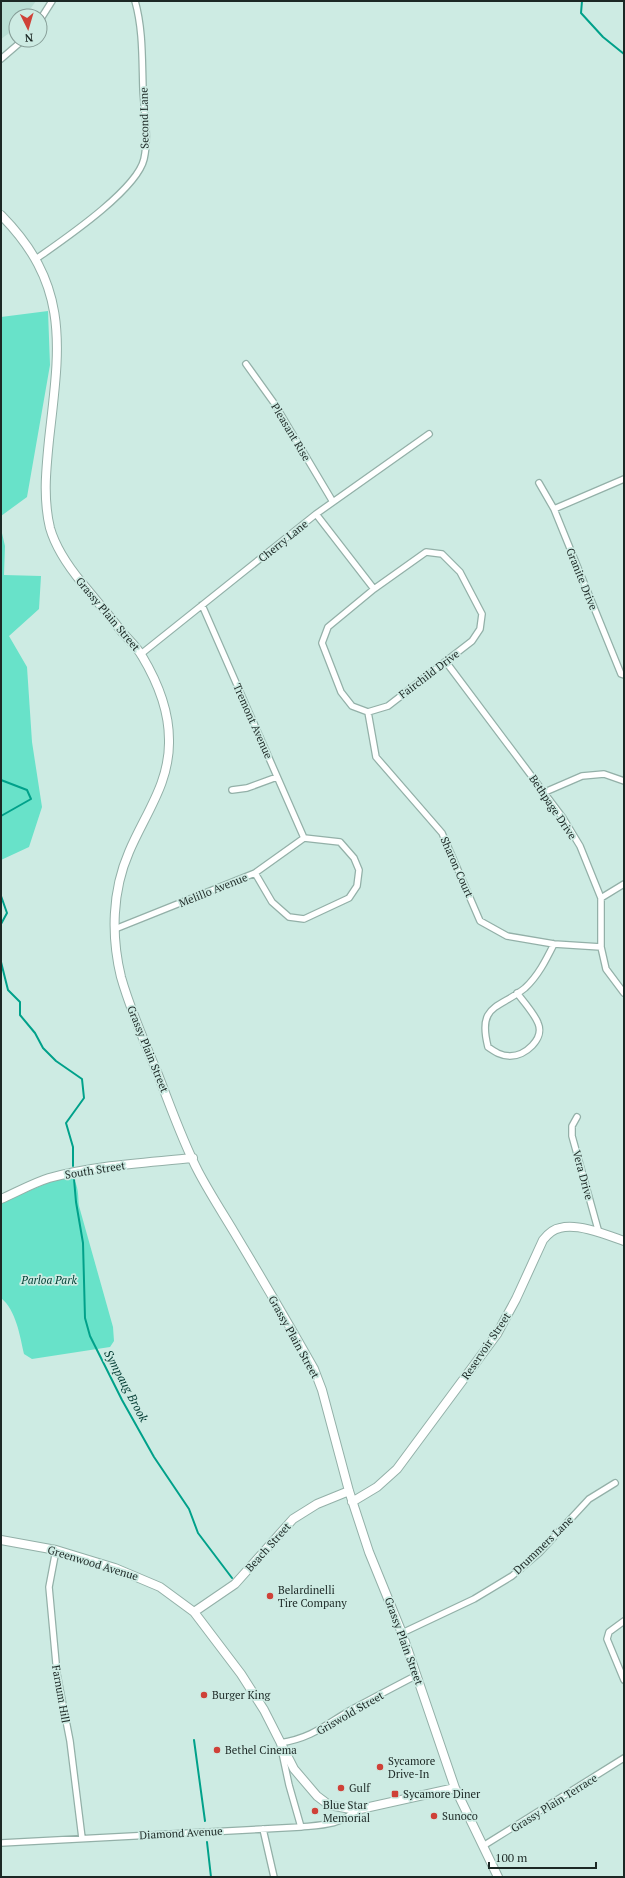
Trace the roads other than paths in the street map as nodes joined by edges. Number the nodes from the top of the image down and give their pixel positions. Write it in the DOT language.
graph roads {
  1 [pos="135,1"];
  2 [pos="14,48"];
  3 [pos="1,59"];
  4 [pos="1,215"];
  5 [pos="36,259"];
  6 [pos="246,364"];
  7 [pos="429,434"];
  8 [pos="624,479"];
  9 [pos="539,483"];
  10 [pos="333,502"];
  11 [pos="554,509"];
  12 [pos="316,514"];
  13 [pos="374,589"];
  14 [pos="202,605"];
  15 [pos="141,654"];
  16 [pos="446,662"];
  17 [pos="624,675"];
  18 [pos="368,712"];
  19 [pos="277,776"];
  20 [pos="624,781"];
  21 [pos="232,790"];
  22 [pos="545,792"];
  23 [pos="304,838"];
  24 [pos="255,873"];
  25 [pos="624,884"];
  26 [pos="601,898"];
  27 [pos="115,929"];
  28 [pos="554,944"];
  29 [pos="601,947"];
  30 [pos="517,993"];
  31 [pos="624,993"];
  32 [pos="577,1117"];
  33 [pos="192,1158"];
  34 [pos="1,1199"];
  35 [pos="599,1233"];
  36 [pos="624,1241"];
  37 [pos="615,1483"];
  38 [pos="349,1491"];
  39 [pos="352,1502"];
  40 [pos="1,1540"];
  41 [pos="56,1550"];
  42 [pos="194,1612"];
  43 [pos="624,1621"];
  44 [pos="402,1633"];
  45 [pos="417,1675"];
  46 [pos="624,1680"];
  47 [pos="280,1743"];
  48 [pos="624,1758"];
  49 [pos="455,1788"];
  50 [pos="356,1810"];
  51 [pos="300,1827"];
  52 [pos="263,1829"];
  53 [pos="82,1838"];
  54 [pos="1,1843"];
  55 [pos="483,1846"];
  56 [pos="274,1877"];
  57 [pos="498,1877"];
  1 -- 5 [label="street, Second Lane"];
  2 -- 3 [label="street"];
  4 -- 5 [label="main road, Grassy Plain Street"];
  5 -- 15 [label="main road, Grassy Plain Street"];
  6 -- 10 [label="street, Pleasant Rise"];
  7 -- 10 [label="street, Cherry Lane"];
  8 -- 11 [label="street"];
  9 -- 11 [label="street, Granite Drive"];
  10 -- 12 [label="street, Cherry Lane"];
  11 -- 17 [label="street, Granite Drive"];
  12 -- 13 [label="street"];
  12 -- 14 [label="street, Cherry Lane"];
  13 -- 16 [label="street, Fairchild Drive"];
  13 -- 18 [label="street, Fairchild Drive"];
  14 -- 15 [label="street, Cherry Lane"];
  14 -- 19 [label="street, Tremont Avenue"];
  15 -- 27 [label="main road, Grassy Plain Street"];
  16 -- 18 [label="street, Fairchild Drive"];
  16 -- 22 [label="street, Bethpage Drive"];
  18 -- 28 [label="street, Sharon Court"];
  19 -- 21 [label="street"];
  19 -- 23 [label="street, Tremont Avenue"];
  20 -- 22 [label="street"];
  22 -- 26 [label="street, Bethpage Drive"];
  23 -- 24 [label="street, Melillo Avenue"];
  23 -- 24 [label="street"];
  24 -- 27 [label="street, Melillo Avenue"];
  25 -- 26 [label="street"];
  26 -- 29 [label="street, Bethpage Drive"];
  27 -- 33 [label="main road, Grassy Plain Street"];
  28 -- 29 [label="street, Sharon Court"];
  28 -- 30 [label="street"];
  29 -- 31 [label="street, Bethpage Drive"];
  30 -- 30 [label="street"];
  32 -- 35 [label="street, Vera Drive"];
  33 -- 34 [label="main road, South Street"];
  33 -- 38 [label="main road, Grassy Plain Street"];
  35 -- 36 [label="main road, Reservoir Street"];
  35 -- 39 [label="main road, Reservoir Street"];
  37 -- 44 [label="street, Drummers Lane"];
  38 -- 39 [label="main road, Grassy Plain Street"];
  38 -- 42 [label="main road, Beach Street"];
  39 -- 44 [label="main road, Grassy Plain Street"];
  40 -- 41 [label="main road, Greenwood Avenue"];
  41 -- 42 [label="main road, Greenwood Avenue"];
  41 -- 53 [label="street, Farnum Hill"];
  42 -- 47 [label="main road, Greenwood Avenue"];
  43 -- 46 [label="street"];
  44 -- 45 [label="main road, Grassy Plain Street"];
  45 -- 47 [label="street, Griswold Street"];
  45 -- 49 [label="main road, Grassy Plain Street"];
  47 -- 50 [label="main road, Greenwood Avenue"];
  47 -- 51 [label="street"];
  48 -- 55 [label="street, Grassy Plain Terrace"];
  49 -- 50 [label="main road, Greenwood Avenue"];
  49 -- 55 [label="main road, Grassy Plain Street"];
  50 -- 51 [label="street, Diamond Avenue"];
  51 -- 52 [label="street, Diamond Avenue"];
  52 -- 53 [label="street, Diamond Avenue"];
  52 -- 56 [label="street"];
  53 -- 54 [label="street, Diamond Avenue"];
  55 -- 57 [label="main road, Grassy Plain Street"];
}
